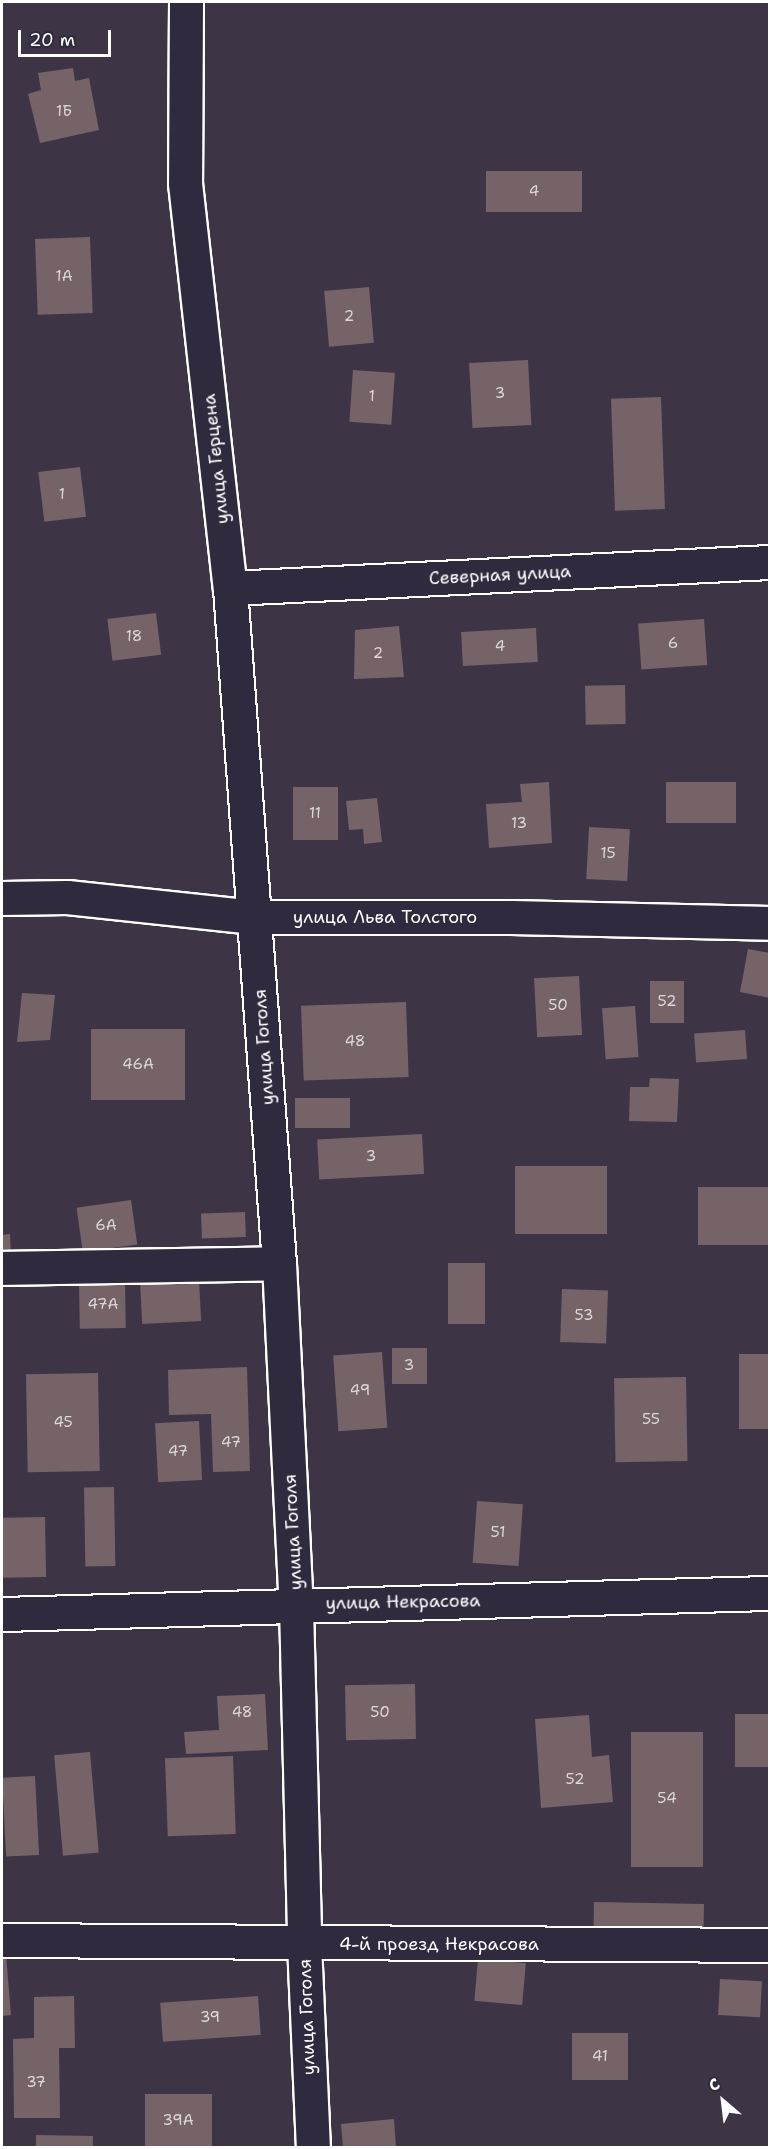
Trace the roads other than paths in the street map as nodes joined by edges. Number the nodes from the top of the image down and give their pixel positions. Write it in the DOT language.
graph roads {
  1 [pos="186,2"];
  2 [pos="770,562"];
  3 [pos="230,588"];
  4 [pos="2,898"];
  5 [pos="254,917"];
  6 [pos="770,922"];
  7 [pos="279,1263"];
  8 [pos="2,1268"];
  9 [pos="770,1593"];
  10 [pos="296,1605"];
  11 [pos="2,1614"];
  12 [pos="2,1940"];
  13 [pos="304,1943"];
  14 [pos="770,1946"];
  15 [pos="313,2148"];
  1 -- 3 [label="street, улица Герцена"];
  2 -- 3 [label="street, Северная улица"];
  3 -- 5 [label="street, улица Герцена"];
  4 -- 5 [label="street, улица Льва Толстого"];
  5 -- 6 [label="street, улица Льва Толстого"];
  5 -- 7 [label="street, улица Гоголя"];
  7 -- 8 [label="street"];
  7 -- 10 [label="street, улица Гоголя"];
  9 -- 10 [label="street, улица Некрасова"];
  10 -- 11 [label="street, улица Некрасова"];
  10 -- 13 [label="street, улица Гоголя"];
  12 -- 13 [label="street, 4-й проезд Некрасова"];
  13 -- 14 [label="street, 4-й проезд Некрасова"];
  13 -- 15 [label="street, улица Гоголя"];
}
